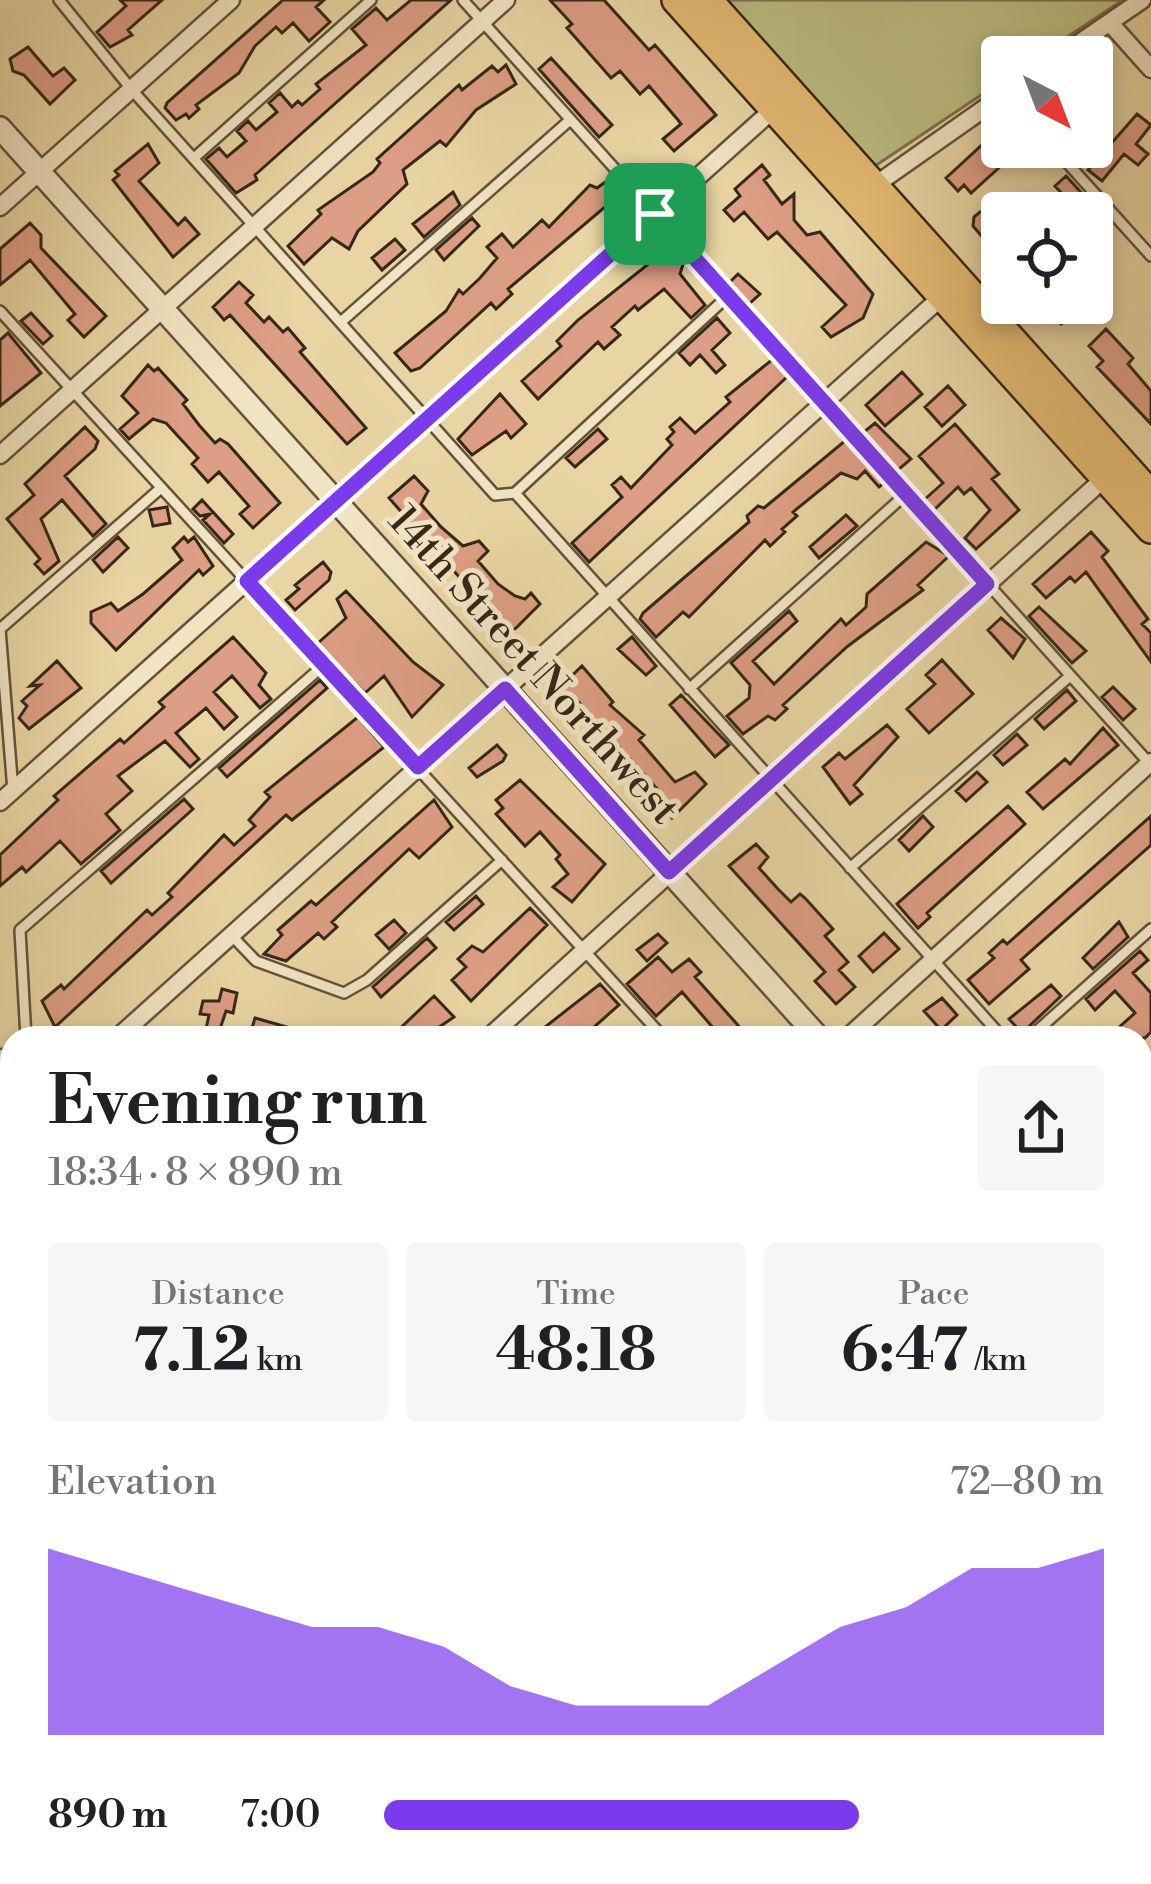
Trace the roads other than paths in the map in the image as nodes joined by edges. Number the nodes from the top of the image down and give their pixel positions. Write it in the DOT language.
graph roads {
  1 [pos="59,0"];
  2 [pos="231,0"];
  3 [pos="371,0"];
  4 [pos="463,0"];
  5 [pos="506,0"];
  6 [pos="676,0"];
  7 [pos="708,0"];
  8 [pos="1142,0"];
  9 [pos="482,22"];
  10 [pos="1110,22"];
  11 [pos="1090,36"];
  12 [pos="1151,69"];
  13 [pos="132,90"];
  14 [pos="783,100"];
  15 [pos="981,111"];
  16 [pos="570,120"];
  17 [pos="0,128"];
  18 [pos="194,158"];
  19 [pos="1072,168"];
  20 [pos="39,172"];
  21 [pos="866,193"];
  22 [pos="0,207"];
  23 [pos="655,214"];
  24 [pos="255,226"];
  25 [pos="1151,256"];
  26 [pos="952,288"];
  27 [pos="728,296"];
  28 [pos="163,309"];
  29 [pos="0,311"];
  30 [pos="342,321"];
  31 [pos="72,391"];
  32 [pos="824,401"];
  33 [pos="429,417"];
  34 [pos="0,455"];
  35 [pos="1113,469"];
  36 [pos="161,488"];
  37 [pos="515,494"];
  38 [pos="907,494"];
  39 [pos="1151,495"];
  40 [pos="336,501"];
  41 [pos="1151,529"];
  42 [pos="247,581"];
  43 [pos="987,584"];
  44 [pos="606,597"];
  45 [pos="324,665"];
  46 [pos="1070,676"];
  47 [pos="505,689"];
  48 [pos="689,689"];
  49 [pos="1151,764"];
  50 [pos="418,767"];
  51 [pos="771,781"];
  52 [pos="7,796"];
  53 [pos="502,860"];
  54 [pos="850,868"];
  55 [pos="669,872"];
  56 [pos="1151,929"];
  57 [pos="231,935"];
  58 [pos="584,950"];
  59 [pos="933,960"];
  60 [pos="25,1026"];
  61 [pos="129,1026"];
  62 [pos="501,1026"];
  63 [pos="653,1026"];
  64 [pos="808,1026"];
  65 [pos="860,1026"];
  66 [pos="992,1026"];
  67 [pos="1042,1026"];
  1 -- 13 [label="lane"];
  2 -- 13 [label="street"];
  3 -- 18 [label="lane"];
  4 -- 9 [label="lane"];
  5 -- 9 [label="street"];
  6 -- 14 [label="main road"];
  7 -- 14 [label="main road"];
  8 -- 10 [label="street"];
  9 -- 16 [label="lane"];
  9 -- 24 [label="street"];
  10 -- 11 [label="street"];
  10 -- 12 [label="street"];
  13 -- 18 [label="lane"];
  13 -- 20 [label="street"];
  14 -- 21 [label="main road"];
  14 -- 23 [label="street"];
  15 -- 21 [label="street"];
  16 -- 23 [label="lane"];
  16 -- 30 [label="lane"];
  17 -- 20 [label="street, 14th Street Northwest"];
  18 -- 24 [label="lane"];
  19 -- 25 [label="lane"];
  20 -- 22 [label="street"];
  20 -- 28 [label="street, 14th Street Northwest"];
  21 -- 26 [label="main road"];
  23 -- 27 [label="lane"];
  23 -- 33 [label="street"];
  24 -- 28 [label="street"];
  24 -- 30 [label="lane"];
  26 -- 32 [label="street"];
  26 -- 35 [label="main road"];
  27 -- 32 [label="lane"];
  27 -- 37 [label="lane"];
  28 -- 31 [label="street"];
  28 -- 40 [label="street, 14th Street Northwest"];
  29 -- 31 [label="lane"];
  30 -- 33 [label="lane"];
  31 -- 34 [label="street"];
  31 -- 36 [label="lane"];
  32 -- 38 [label="lane"];
  32 -- 44 [label="street"];
  33 -- 37 [label="lane"];
  33 -- 40 [label="street"];
  35 -- 39 [label="main road"];
  35 -- 41 [label="main road"];
  35 -- 43 [label="street"];
  36 -- 42 [label="lane"];
  36 -- 52 [label="lane"];
  37 -- 44 [label="lane"];
  38 -- 43 [label="lane"];
  38 -- 48 [label="lane"];
  40 -- 42 [label="street"];
  40 -- 47 [label="street, 14th Street Northwest"];
  42 -- 45 [label="lane"];
  42 -- 52 [label="street"];
  43 -- 46 [label="lane"];
  43 -- 51 [label="street"];
  44 -- 47 [label="street"];
  44 -- 48 [label="lane"];
  45 -- 50 [label="lane"];
  45 -- 60 [label="lane"];
  46 -- 49 [label="lane"];
  46 -- 54 [label="lane"];
  47 -- 50 [label="street"];
  47 -- 55 [label="street, 14th Street Northwest"];
  48 -- 51 [label="lane"];
  49 -- 59 [label="street"];
  50 -- 53 [label="lane"];
  50 -- 57 [label="street"];
  51 -- 54 [label="lane"];
  51 -- 55 [label="street"];
  53 -- 57 [label="lane"];
  53 -- 58 [label="lane"];
  54 -- 59 [label="lane"];
  55 -- 58 [label="street"];
  55 -- 64 [label="street, 14th Street Northwest"];
  56 -- 67 [label="lane"];
  57 -- 61 [label="street"];
  58 -- 62 [label="street"];
  58 -- 63 [label="lane"];
  59 -- 65 [label="street"];
  59 -- 66 [label="lane"];
}
